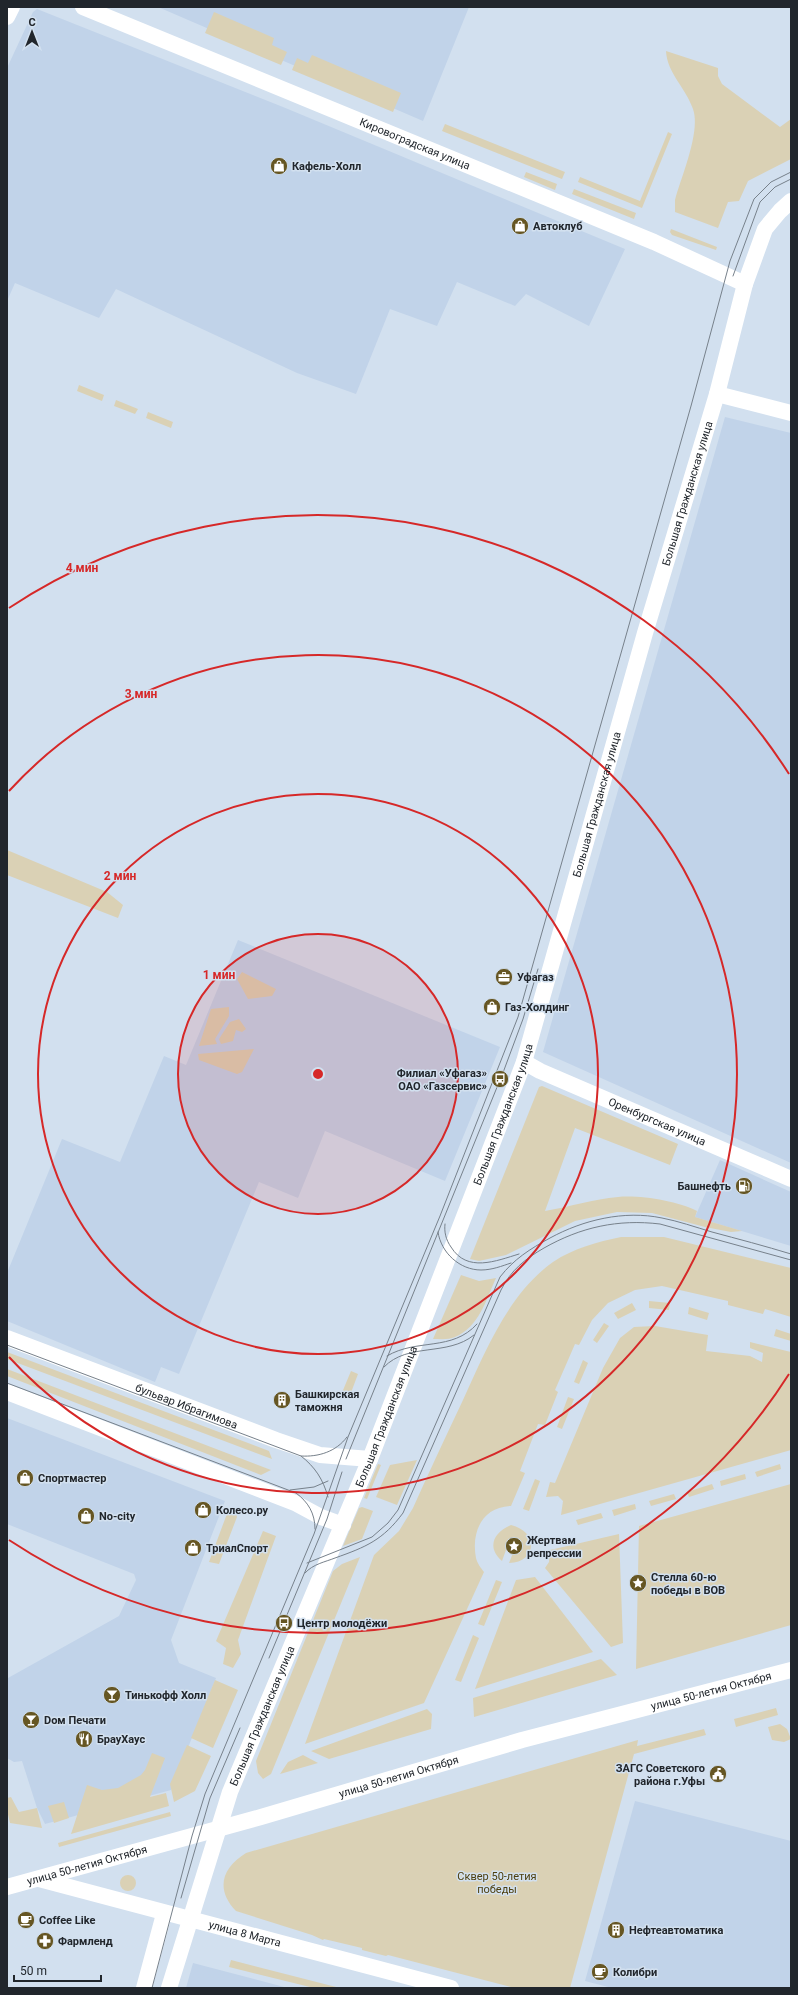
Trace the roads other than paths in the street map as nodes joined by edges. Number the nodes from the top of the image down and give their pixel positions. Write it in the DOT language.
graph roads {
  1 [pos="12,7"];
  2 [pos="83,7"];
  3 [pos="7,17"];
  4 [pos="791,201"];
  5 [pos="745,284"];
  6 [pos="717,394"];
  7 [pos="791,414"];
  8 [pos="524,1062"];
  9 [pos="791,1179"];
  10 [pos="7,1338"];
  11 [pos="7,1392"];
  12 [pos="370,1459"];
  13 [pos="343,1525"];
  14 [pos="791,1670"];
  15 [pos="219,1829"];
  16 [pos="39,1879"];
  17 [pos="7,1887"];
  18 [pos="164,1914"];
  19 [pos="189,1920"];
  20 [pos="144,1988"];
  21 [pos="169,1988"];
  22 [pos="452,1988"];
  1 -- 3 [label="main road"];
  2 -- 5 [label="main road, Кировоградская улица"];
  4 -- 5 [label="main road, Большая Гражданская улица"];
  5 -- 6 [label="main road, Большая Гражданская улица"];
  6 -- 7 [label="main road"];
  6 -- 8 [label="main road, Большая Гражданская улица"];
  8 -- 9 [label="main road, Оренбургская улица"];
  8 -- 12 [label="main road, Большая Гражданская улица"];
  10 -- 12 [label="main road, бульвар Ибрагимова"];
  11 -- 13 [label="main road"];
  12 -- 13 [label="main road, Большая Гражданская улица"];
  13 -- 15 [label="main road, Большая Гражданская улица"];
  14 -- 15 [label="main road, улица 50-летия Октября"];
  15 -- 16 [label="main road, улица 50-летия Октября"];
  15 -- 19 [label="main road, Большая Гражданская улица"];
  16 -- 17 [label="main road, улица 50-летия Октября"];
  16 -- 18 [label="main road, улица 8 Марта"];
  18 -- 19 [label="main road, улица 8 Марта"];
  18 -- 20 [label="main road"];
  19 -- 21 [label="main road, Большая Гражданская улица"];
  19 -- 22 [label="main road, улица 8 Марта"];
}
